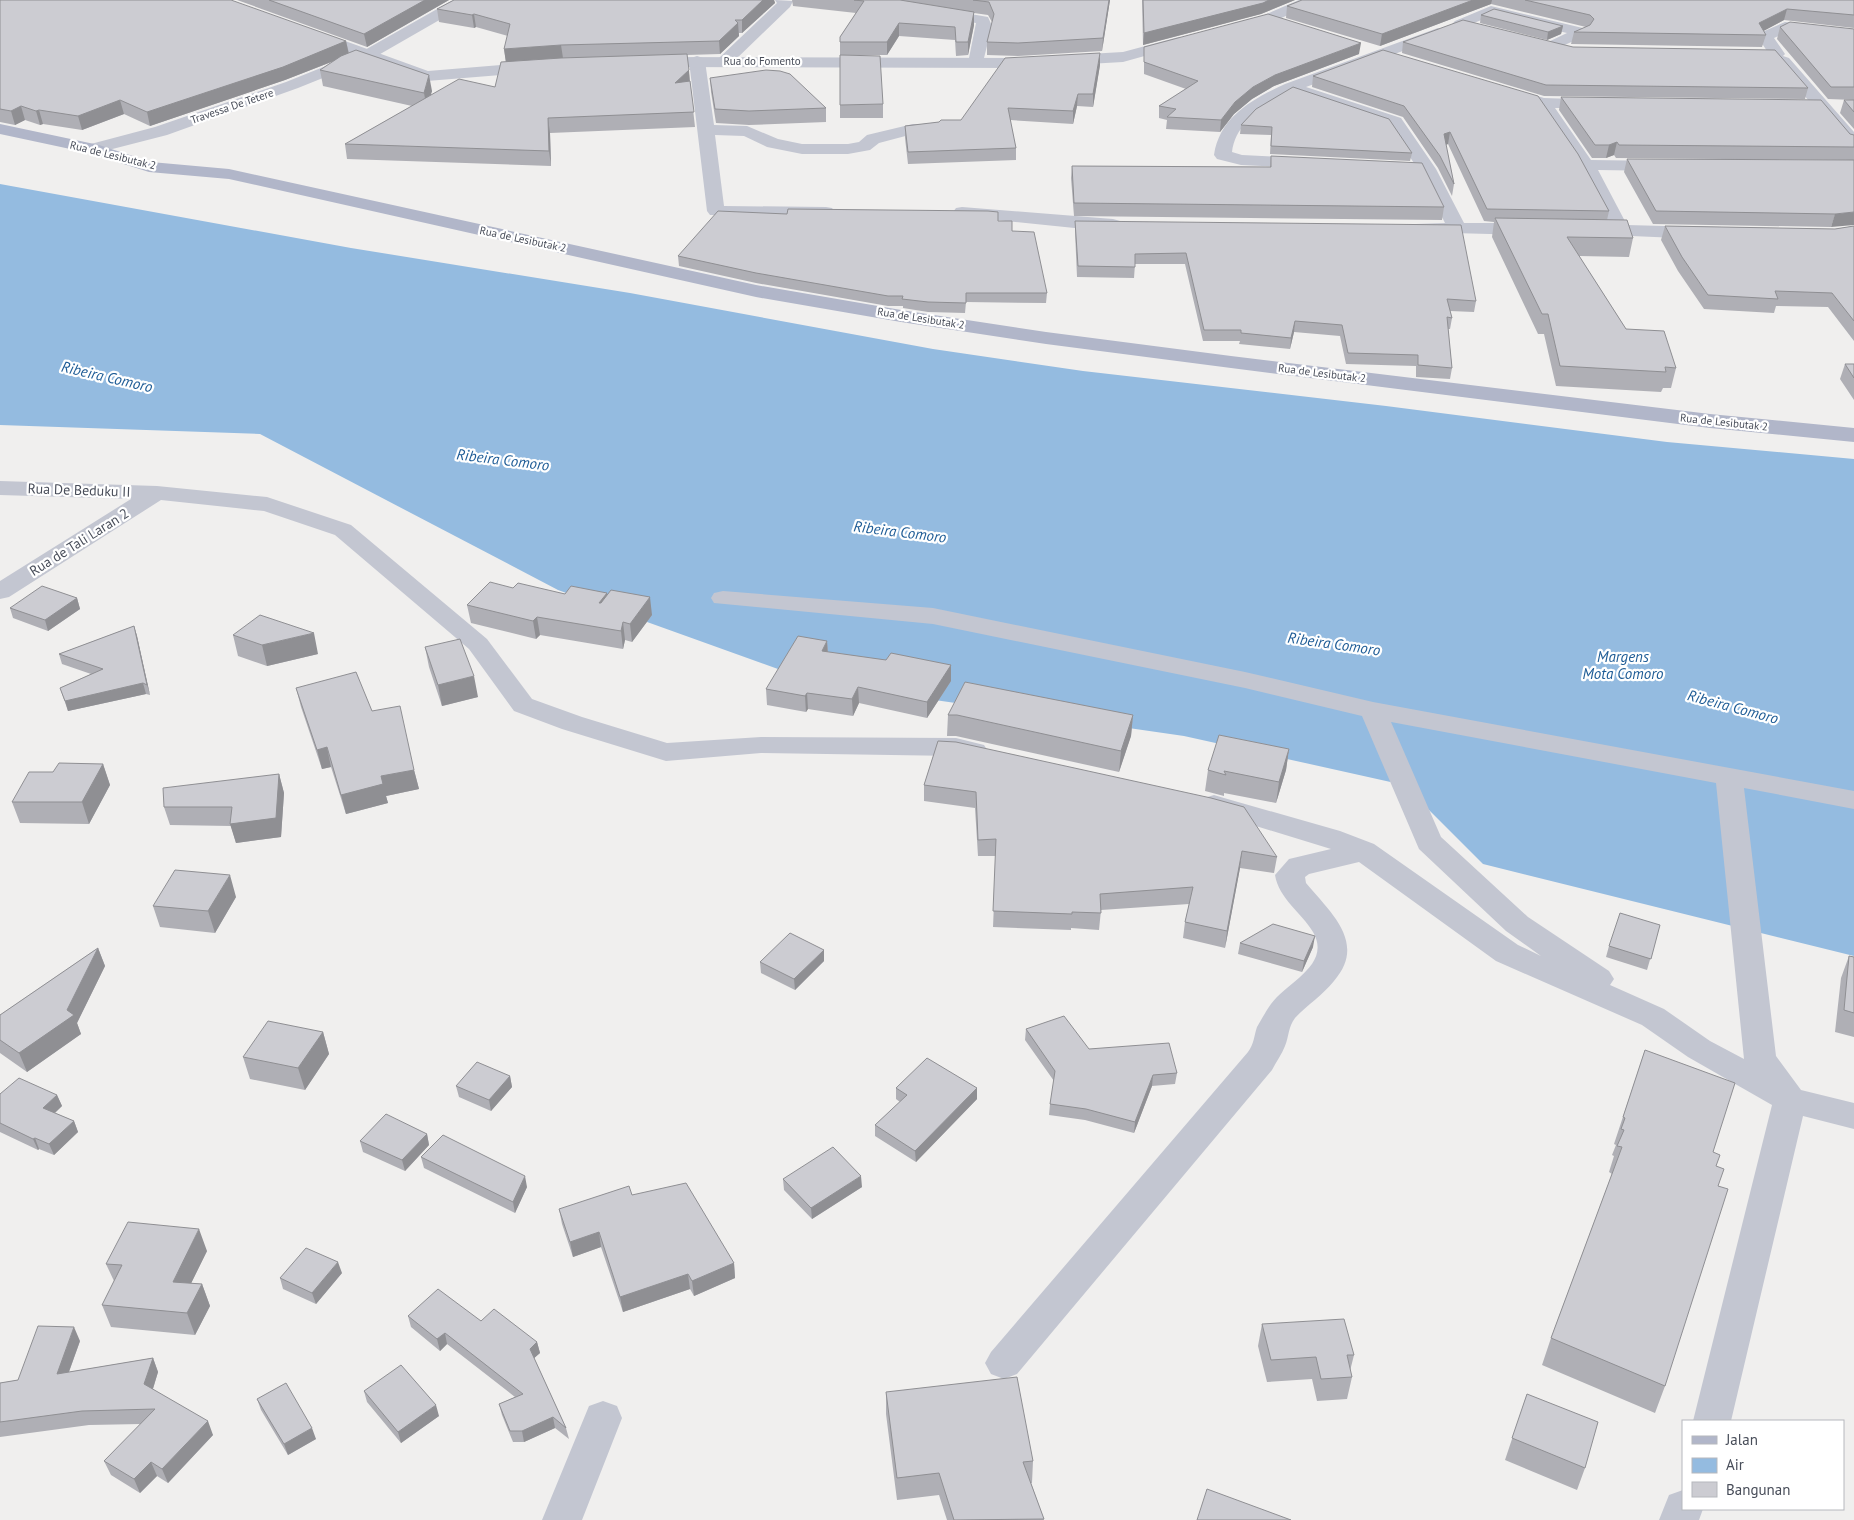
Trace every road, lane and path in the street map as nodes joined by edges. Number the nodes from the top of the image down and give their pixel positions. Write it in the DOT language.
graph roads {
  1 [pos="464,0"];
  2 [pos="782,0"];
  3 [pos="1311,0"];
  4 [pos="922,10"];
  5 [pos="1267,19"];
  6 [pos="1460,24"];
  7 [pos="1293,27"];
  8 [pos="297,29"];
  9 [pos="1486,31"];
  10 [pos="1219,32"];
  11 [pos="1854,34"];
  12 [pos="1190,39"];
  13 [pos="1531,42"];
  14 [pos="1355,46"];
  15 [pos="1549,47"];
  16 [pos="1581,51"];
  17 [pos="368,54"];
  18 [pos="1382,54"];
  19 [pos="1757,54"];
  20 [pos="1777,54"];
  21 [pos="698,61"];
  22 [pos="725,61"];
  23 [pos="639,62"];
  24 [pos="976,63"];
  25 [pos="1410,63"];
  26 [pos="554,66"];
  27 [pos="1291,88"];
  28 [pos="1496,89"];
  29 [pos="1543,103"];
  30 [pos="1613,104"];
  31 [pos="1802,106"];
  32 [pos="1821,106"];
  33 [pos="1846,106"];
  34 [pos="0,129"];
  35 [pos="933,129"];
  36 [pos="706,130"];
  37 [pos="1854,142"];
  38 [pos="93,150"];
  39 [pos="1320,164"];
  40 [pos="1586,166"];
  41 [pos="1676,166"];
  42 [pos="1408,168"];
  43 [pos="1427,169"];
  44 [pos="842,212"];
  45 [pos="949,212"];
  46 [pos="1127,225"];
  47 [pos="1407,228"];
  48 [pos="1457,228"];
  49 [pos="1544,230"];
  50 [pos="1573,230"];
  51 [pos="1621,231"];
  52 [pos="1716,233"];
  53 [pos="1854,436"];
  54 [pos="0,488"];
  55 [pos="157,493"];
  56 [pos="0,592"];
  57 [pos="723,598"];
  58 [pos="1373,710"];
  59 [pos="994,756"];
  60 [pos="1729,777"];
  61 [pos="1185,798"];
  62 [pos="1854,800"];
  63 [pos="1364,852"];
  64 [pos="1654,1017"];
  65 [pos="1790,1100"];
  66 [pos="1854,1116"];
  67 [pos="1004,1363"];
  68 [pos="603,1418"];
  69 [pos="1712,1420"];
  70 [pos="562,1520"];
  1 -- 17 [label="street, Travessa De Tetere"];
  2 -- 22 [label="street"];
  3 -- 5 [label="street"];
  4 -- 24 [label="street"];
  5 -- 7 [label="street"];
  5 -- 10 [label="street"];
  6 -- 9 [label="street"];
  6 -- 15 [label="street"];
  6 -- 18 [label="street"];
  8 -- 17 [label="street"];
  11 -- 20 [label="street"];
  12 -- 24 [label="street, Rua do Fomento"];
  13 -- 15 [label="street"];
  14 -- 18 [label="street"];
  15 -- 16 [label="street"];
  17 -- 26 [label="street"];
  17 -- 38 [label="street, Travessa De Tetere"];
  18 -- 25 [label="street"];
  18 -- 27 [label="street"];
  19 -- 20 [label="street"];
  20 -- 32 [label="street"];
  21 -- 22 [label="street, Rua do Fomento"];
  21 -- 23 [label="street, Rua do Fomento"];
  21 -- 36 [label="street"];
  22 -- 24 [label="street, Rua do Fomento"];
  27 -- 39 [label="street"];
  27 -- 43 [label="street"];
  28 -- 29 [label="street"];
  29 -- 30 [label="street"];
  29 -- 40 [label="street"];
  31 -- 32 [label="street"];
  32 -- 33 [label="street"];
  32 -- 37 [label="street"];
  34 -- 38 [label="main road, Rua de Lesibutak 2"];
  35 -- 36 [label="street"];
  36 -- 44 [label="street"];
  38 -- 53 [label="main road, Rua de Lesibutak 2"];
  40 -- 41 [label="street"];
  40 -- 51 [label="street"];
  42 -- 43 [label="street"];
  43 -- 48 [label="street"];
  45 -- 46 [label="street"];
  47 -- 48 [label="street"];
  48 -- 49 [label="street"];
  50 -- 51 [label="street"];
  51 -- 52 [label="street"];
  54 -- 55 [label="street, Rua De Beduku II"];
  55 -- 56 [label="street, Rua de Tali Laran 2"];
  55 -- 59 [label="street, Rua De Beduku II"];
  57 -- 58 [label="street"];
  58 -- 60 [label="street"];
  58 -- 64 [label="street"];
  60 -- 62 [label="street"];
  60 -- 65 [label="street"];
  61 -- 63 [label="street"];
  63 -- 64 [label="street"];
  63 -- 67 [label="street"];
  64 -- 65 [label="street"];
  65 -- 66 [label="street"];
  65 -- 69 [label="street"];
  68 -- 70 [label="street"];
}
